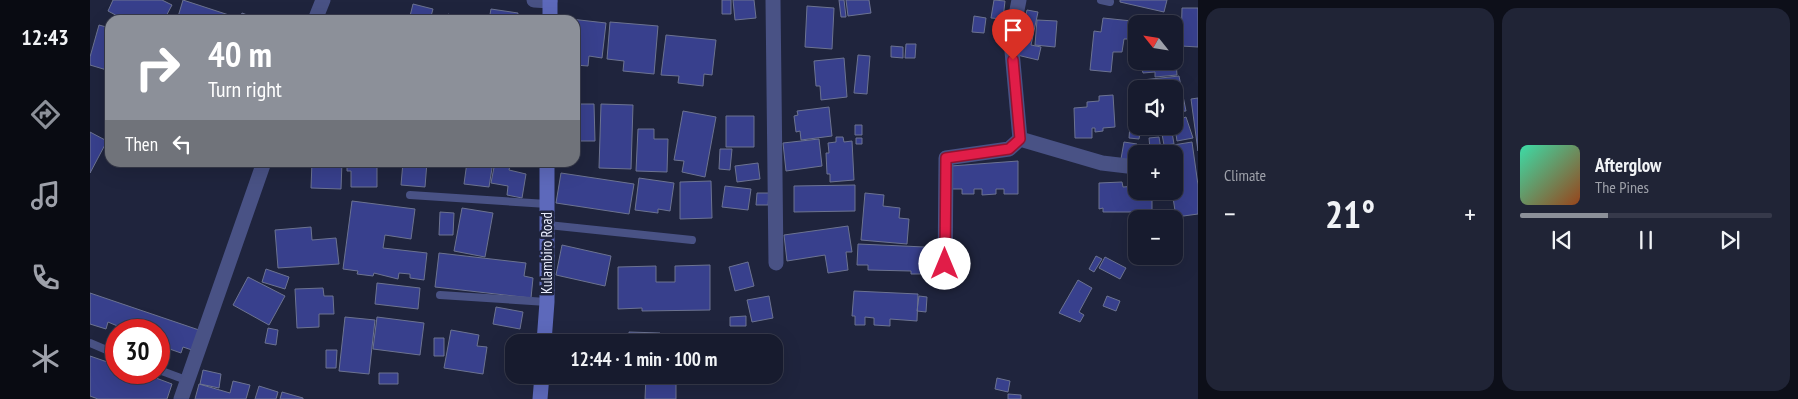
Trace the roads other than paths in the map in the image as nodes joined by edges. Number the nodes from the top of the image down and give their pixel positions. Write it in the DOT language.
graph roads {
  1 [pos="323,0"];
  2 [pos="534,0"];
  3 [pos="550,0"];
  4 [pos="773,0"];
  5 [pos="1019,0"];
  6 [pos="1101,0"];
  7 [pos="1110,2"];
  8 [pos="318,15"];
  9 [pos="550,15"];
  10 [pos="1020,139"];
  11 [pos="1128,166"];
  12 [pos="262,167"];
  13 [pos="547,167"];
  14 [pos="410,195"];
  15 [pos="547,204"];
  16 [pos="548,225"];
  17 [pos="692,240"];
  18 [pos="776,263"];
  19 [pos="945,281"];
  20 [pos="440,295"];
  21 [pos="548,302"];
  22 [pos="545,334"];
  23 [pos="90,343"];
  24 [pos="105,349"];
  25 [pos="170,374"];
  26 [pos="186,380"];
  27 [pos="541,384"];
  28 [pos="181,399"];
  29 [pos="540,399"];
  1 -- 8 [label="street"];
  2 -- 3 [label="street"];
  3 -- 9 [label="street"];
  4 -- 18 [label="street"];
  5 -- 10 [label="street"];
  6 -- 7 [label="lane"];
  10 -- 11 [label="street"];
  10 -- 19 [label="street"];
  12 -- 26 [label="street"];
  13 -- 15 [label="street, Kulambiro Road"];
  14 -- 15 [label="lane"];
  15 -- 16 [label="street, Kulambiro Road"];
  16 -- 17 [label="lane"];
  16 -- 21 [label="street, Kulambiro Road"];
  20 -- 21 [label="lane"];
  21 -- 22 [label="street, Kulambiro Road"];
  23 -- 24 [label="lane"];
  25 -- 26 [label="lane"];
  26 -- 28 [label="street"];
  27 -- 29 [label="street"];
}
